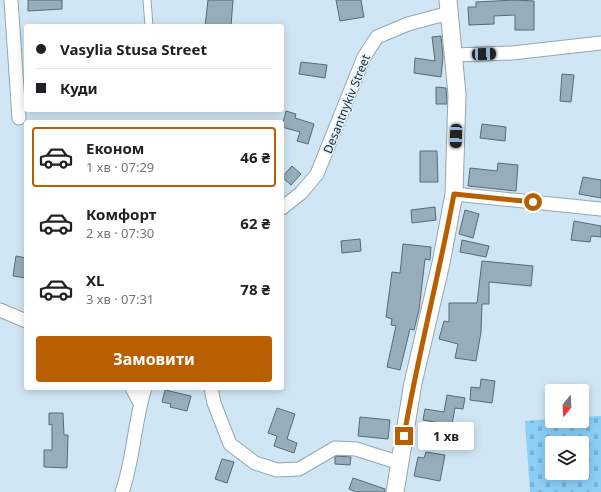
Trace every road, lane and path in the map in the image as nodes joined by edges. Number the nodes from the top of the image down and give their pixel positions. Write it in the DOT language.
graph roads {
  1 [pos="11,0"];
  2 [pos="147,0"];
  3 [pos="449,7"];
  4 [pos="149,24"];
  5 [pos="601,43"];
  6 [pos="455,55"];
  7 [pos="19,118"];
  8 [pos="454,194"];
  9 [pos="284,206"];
  10 [pos="601,209"];
  11 [pos="0,310"];
  12 [pos="24,320"];
  13 [pos="133,390"];
  14 [pos="144,390"];
  15 [pos="211,390"];
  16 [pos="140,403"];
  17 [pos="400,463"];
  18 [pos="122,492"];
  19 [pos="395,492"];
  1 -- 7 [label="street"];
  2 -- 4 [label="lane"];
  3 -- 6 [label="street"];
  3 -- 9 [label="street, Desantnykiv Street"];
  5 -- 6 [label="street"];
  6 -- 8 [label="street"];
  8 -- 10 [label="street"];
  8 -- 17 [label="street"];
  11 -- 12 [label="street"];
  13 -- 16 [label="street"];
  14 -- 16 [label="street"];
  15 -- 17 [label="street"];
  16 -- 18 [label="street"];
  17 -- 19 [label="street"];
}
